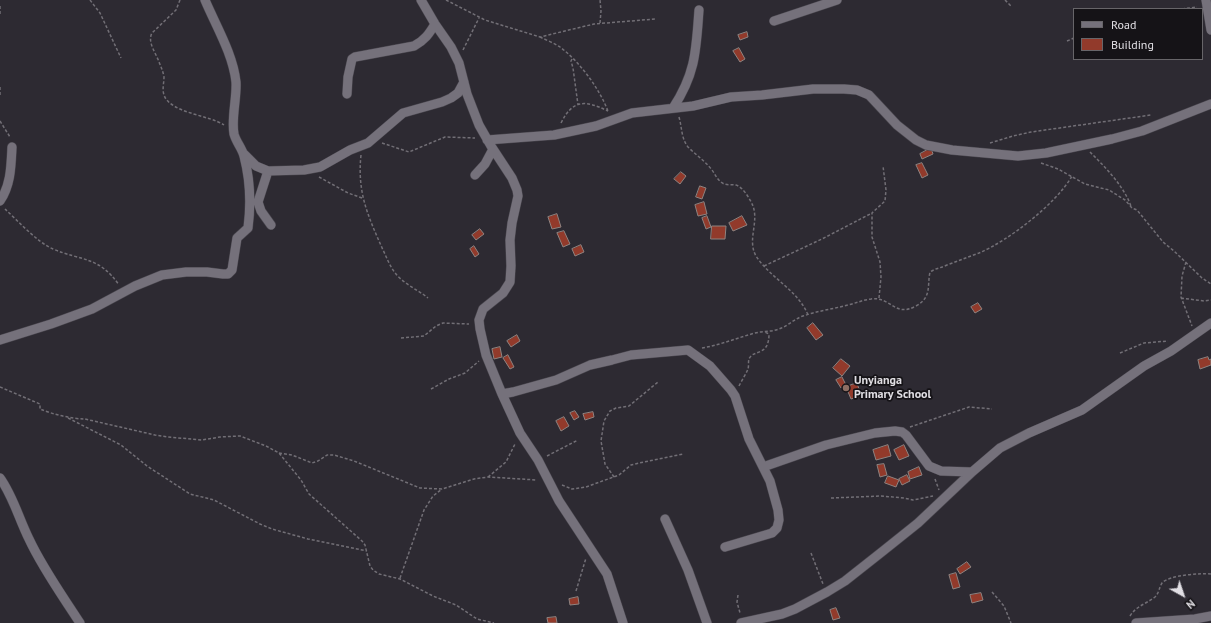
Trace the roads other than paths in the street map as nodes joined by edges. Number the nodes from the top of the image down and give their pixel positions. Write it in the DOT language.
graph roads {
  1 [pos="205,0"];
  2 [pos="421,0"];
  3 [pos="837,0"];
  4 [pos="1206,3"];
  5 [pos="699,10"];
  6 [pos="774,21"];
  7 [pos="435,24"];
  8 [pos="1211,30"];
  9 [pos="464,82"];
  10 [pos="347,94"];
  11 [pos="1211,104"];
  12 [pos="671,108"];
  13 [pos="486,138"];
  14 [pos="12,147"];
  15 [pos="493,149"];
  16 [pos="244,154"];
  17 [pos="268,171"];
  18 [pos="475,175"];
  19 [pos="2,205"];
  20 [pos="271,225"];
  21 [pos="1211,324"];
  22 [pos="0,340"];
  23 [pos="502,394"];
  24 [pos="763,467"];
  25 [pos="972,472"];
  26 [pos="0,478"];
  27 [pos="665,518"];
  28 [pos="725,547"];
  29 [pos="1211,616"];
  30 [pos="1132,620"];
  31 [pos="80,623"];
  32 [pos="623,623"];
  33 [pos="707,623"];
  34 [pos="741,623"];
  1 -- 16 [label="street"];
  2 -- 7 [label="street"];
  3 -- 6 [label="street"];
  4 -- 8 [label="street"];
  5 -- 12 [label="street"];
  7 -- 9 [label="street"];
  7 -- 10 [label="street"];
  9 -- 13 [label="street"];
  9 -- 17 [label="street"];
  11 -- 12 [label="street"];
  12 -- 13 [label="street"];
  13 -- 15 [label="street"];
  14 -- 19 [label="street"];
  15 -- 18 [label="street"];
  15 -- 23 [label="street"];
  16 -- 17 [label="street"];
  16 -- 22 [label="street"];
  17 -- 20 [label="street"];
  21 -- 25 [label="street"];
  23 -- 24 [label="street"];
  23 -- 32 [label="street"];
  24 -- 25 [label="street"];
  24 -- 28 [label="street"];
  25 -- 34 [label="street"];
  26 -- 31 [label="street"];
  27 -- 33 [label="street"];
  29 -- 30 [label="street"];
}
